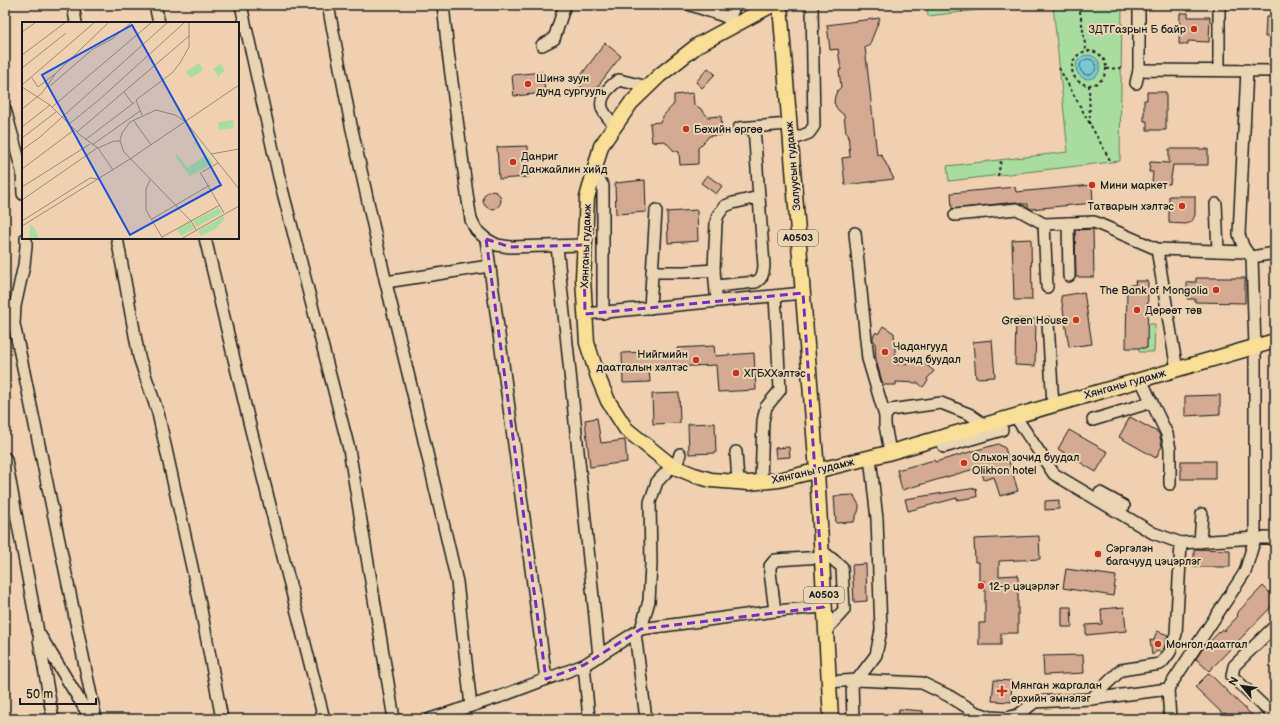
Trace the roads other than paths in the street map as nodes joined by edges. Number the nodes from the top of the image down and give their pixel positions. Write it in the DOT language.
graph roads {
  1 [pos="72,5"];
  2 [pos="156,5"];
  3 [pos="241,5"];
  4 [pos="328,5"];
  5 [pos="444,5"];
  6 [pos="565,5"];
  7 [pos="691,5"];
  8 [pos="735,5"];
  9 [pos="772,5"];
  10 [pos="780,5"];
  11 [pos="812,5"];
  12 [pos="1139,5"];
  13 [pos="1220,5"];
  14 [pos="76,22"];
  15 [pos="159,22"];
  16 [pos="732,22"];
  17 [pos="542,45"];
  18 [pos="1139,70"];
  19 [pos="1219,70"];
  20 [pos="1247,70"];
  21 [pos="1275,71"];
  22 [pos="1136,83"];
  23 [pos="648,87"];
  24 [pos="5,109"];
  25 [pos="790,124"];
  26 [pos="615,126"];
  27 [pos="754,127"];
  28 [pos="739,128"];
  29 [pos="791,140"];
  30 [pos="22,171"];
  31 [pos="593,176"];
  32 [pos="759,197"];
  33 [pos="1216,204"];
  34 [pos="656,210"];
  35 [pos="955,215"];
  36 [pos="1068,223"];
  37 [pos="1044,224"];
  38 [pos="855,233"];
  39 [pos="26,239"];
  40 [pos="116,239"];
  41 [pos="205,239"];
  42 [pos="486,239"];
  43 [pos="584,245"];
  44 [pos="557,246"];
  45 [pos="1157,249"];
  46 [pos="1218,251"];
  47 [pos="1275,254"];
  48 [pos="1249,255"];
  49 [pos="489,266"];
  50 [pos="714,270"];
  51 [pos="652,272"];
  52 [pos="1069,276"];
  53 [pos="386,282"];
  54 [pos="716,286"];
  55 [pos="1047,287"];
  56 [pos="803,294"];
  57 [pos="775,296"];
  58 [pos="717,302"];
  59 [pos="650,308"];
  60 [pos="603,313"];
  61 [pos="585,314"];
  62 [pos="1048,324"];
  63 [pos="1275,341"];
  64 [pos="1255,347"];
  65 [pos="1177,370"];
  66 [pos="1141,380"];
  67 [pos="1152,402"];
  68 [pos="1053,405"];
  69 [pos="885,416"];
  70 [pos="1015,416"];
  71 [pos="1000,420"];
  72 [pos="1092,420"];
  73 [pos="985,424"];
  74 [pos="941,437"];
  75 [pos="736,452"];
  76 [pos="890,452"];
  77 [pos="680,454"];
  78 [pos="870,457"];
  79 [pos="5,458"];
  80 [pos="674,467"];
  81 [pos="817,471"];
  82 [pos="1062,471"];
  83 [pos="738,482"];
  84 [pos="762,482"];
  85 [pos="1076,484"];
  86 [pos="1170,484"];
  87 [pos="1124,506"];
  88 [pos="1202,514"];
  89 [pos="1255,538"];
  90 [pos="1275,538"];
  91 [pos="1200,542"];
  92 [pos="1181,543"];
  93 [pos="822,554"];
  94 [pos="824,607"];
  95 [pos="774,611"];
  96 [pos="1275,626"];
  97 [pos="642,630"];
  98 [pos="826,630"];
  99 [pos="38,632"];
  100 [pos="599,656"];
  101 [pos="584,665"];
  102 [pos="546,679"];
  103 [pos="855,680"];
  104 [pos="828,682"];
  105 [pos="1168,689"];
  106 [pos="1091,699"];
  107 [pos="471,706"];
  108 [pos="452,716"];
  109 [pos="1018,717"];
  110 [pos="1275,717"];
  111 [pos="53,719"];
  112 [pos="91,719"];
  113 [pos="96,719"];
  114 [pos="222,719"];
  115 [pos="324,719"];
  116 [pos="394,719"];
  117 [pos="430,719"];
  118 [pos="589,719"];
  119 [pos="646,719"];
  120 [pos="831,719"];
  121 [pos="854,719"];
  122 [pos="1170,719"];
  1 -- 14 [label="street"];
  2 -- 15 [label="street"];
  3 -- 116 [label="street"];
  4 -- 53 [label="street"];
  5 -- 42 [label="street"];
  6 -- 17 [label="street"];
  7 -- 16 [label="street"];
  8 -- 16 [label="street"];
  9 -- 16 [label="main road, Хянганы гудамж"];
  10 -- 25 [label="main road, Залуусын гудамж / A0503"];
  11 -- 29 [label="street"];
  12 -- 18 [label="street"];
  13 -- 19 [label="street"];
  16 -- 23 [label="main road, Хянганы гудамж"];
  18 -- 19 [label="street"];
  18 -- 22 [label="street"];
  19 -- 20 [label="street"];
  20 -- 21 [label="street"];
  20 -- 48 [label="street"];
  23 -- 26 [label="main road, Хянганы гудамж"];
  23 -- 26 [label="street"];
  24 -- 30 [label="street"];
  25 -- 27 [label="street"];
  25 -- 29 [label="main road, Залуусын гудамж / A0503"];
  26 -- 31 [label="main road, Хянганы гудамж"];
  27 -- 28 [label="street"];
  27 -- 32 [label="street"];
  29 -- 56 [label="main road, Залуусын гудамж / A0503"];
  31 -- 43 [label="main road, Хянганы гудамж"];
  31 -- 60 [label="street"];
  32 -- 50 [label="street"];
  32 -- 54 [label="street"];
  33 -- 46 [label="street"];
  34 -- 51 [label="street"];
  35 -- 37 [label="street"];
  36 -- 37 [label="street"];
  36 -- 45 [label="street"];
  36 -- 52 [label="street"];
  37 -- 55 [label="street"];
  38 -- 69 [label="street"];
  39 -- 113 [label="street"];
  40 -- 114 [label="street"];
  41 -- 115 [label="street"];
  42 -- 44 [label="street"];
  42 -- 49 [label="street"];
  43 -- 44 [label="street"];
  43 -- 61 [label="main road, Хянганы гудамж"];
  44 -- 100 [label="street"];
  45 -- 46 [label="street"];
  45 -- 65 [label="street"];
  46 -- 48 [label="street"];
  47 -- 48 [label="street"];
  48 -- 64 [label="street"];
  49 -- 53 [label="street"];
  49 -- 102 [label="street"];
  50 -- 51 [label="street"];
  50 -- 54 [label="street"];
  51 -- 59 [label="street"];
  53 -- 107 [label="street"];
  54 -- 58 [label="street"];
  56 -- 57 [label="street"];
  56 -- 81 [label="main road, Залуусын гудамж / A0503"];
  57 -- 58 [label="street"];
  57 -- 84 [label="street"];
  58 -- 59 [label="street"];
  59 -- 60 [label="street"];
  60 -- 61 [label="street"];
  61 -- 80 [label="main road, Хянганы гудамж"];
  62 -- 68 [label="street"];
  63 -- 64 [label="main road, Хянганы гудамж"];
  64 -- 65 [label="main road, Хянганы гудамж"];
  64 -- 89 [label="street"];
  65 -- 66 [label="main road, Хянганы гудамж"];
  66 -- 67 [label="street"];
  66 -- 68 [label="main road, Хянганы гудамж"];
  67 -- 72 [label="street"];
  67 -- 86 [label="street"];
  68 -- 70 [label="main road, Хянганы гудамж"];
  69 -- 73 [label="street"];
  69 -- 76 [label="street"];
  70 -- 71 [label="main road, Хянганы гудамж"];
  70 -- 85 [label="street"];
  71 -- 73 [label="main road, Хянганы гудамж"];
  71 -- 74 [label="street"];
  73 -- 74 [label="main road, Хянганы гудамж"];
  74 -- 76 [label="main road, Хянганы гудамж"];
  75 -- 83 [label="street"];
  76 -- 78 [label="main road, Хянганы гудамж"];
  77 -- 80 [label="street"];
  78 -- 81 [label="main road, Хянганы гудамж"];
  78 -- 103 [label="street"];
  79 -- 99 [label="street"];
  80 -- 83 [label="main road, Хянганы гудамж"];
  80 -- 97 [label="street"];
  81 -- 84 [label="main road, Хянганы гудамж"];
  81 -- 93 [label="main road, A0503"];
  82 -- 85 [label="street"];
  83 -- 84 [label="main road, Хянганы гудамж"];
  85 -- 87 [label="street"];
  85 -- 92 [label="street"];
  88 -- 91 [label="street"];
  89 -- 90 [label="street"];
  89 -- 91 [label="street"];
  89 -- 105 [label="street"];
  91 -- 92 [label="street"];
  92 -- 106 [label="street"];
  93 -- 94 [label="main road, A0503"];
  93 -- 95 [label="street"];
  93 -- 98 [label="street"];
  94 -- 95 [label="street"];
  94 -- 98 [label="main road, A0503"];
  95 -- 97 [label="street"];
  96 -- 110 [label="street"];
  97 -- 100 [label="street"];
  97 -- 119 [label="street"];
  98 -- 104 [label="main road, A0503"];
  99 -- 111 [label="street"];
  99 -- 112 [label="street"];
  100 -- 101 [label="street"];
  101 -- 102 [label="street"];
  101 -- 118 [label="street"];
  102 -- 107 [label="street"];
  103 -- 104 [label="street"];
  103 -- 109 [label="street"];
  103 -- 121 [label="street"];
  104 -- 120 [label="main road, A0503"];
  105 -- 106 [label="street"];
  105 -- 122 [label="street"];
  106 -- 109 [label="street"];
  107 -- 108 [label="street"];
  108 -- 117 [label="street"];
}
